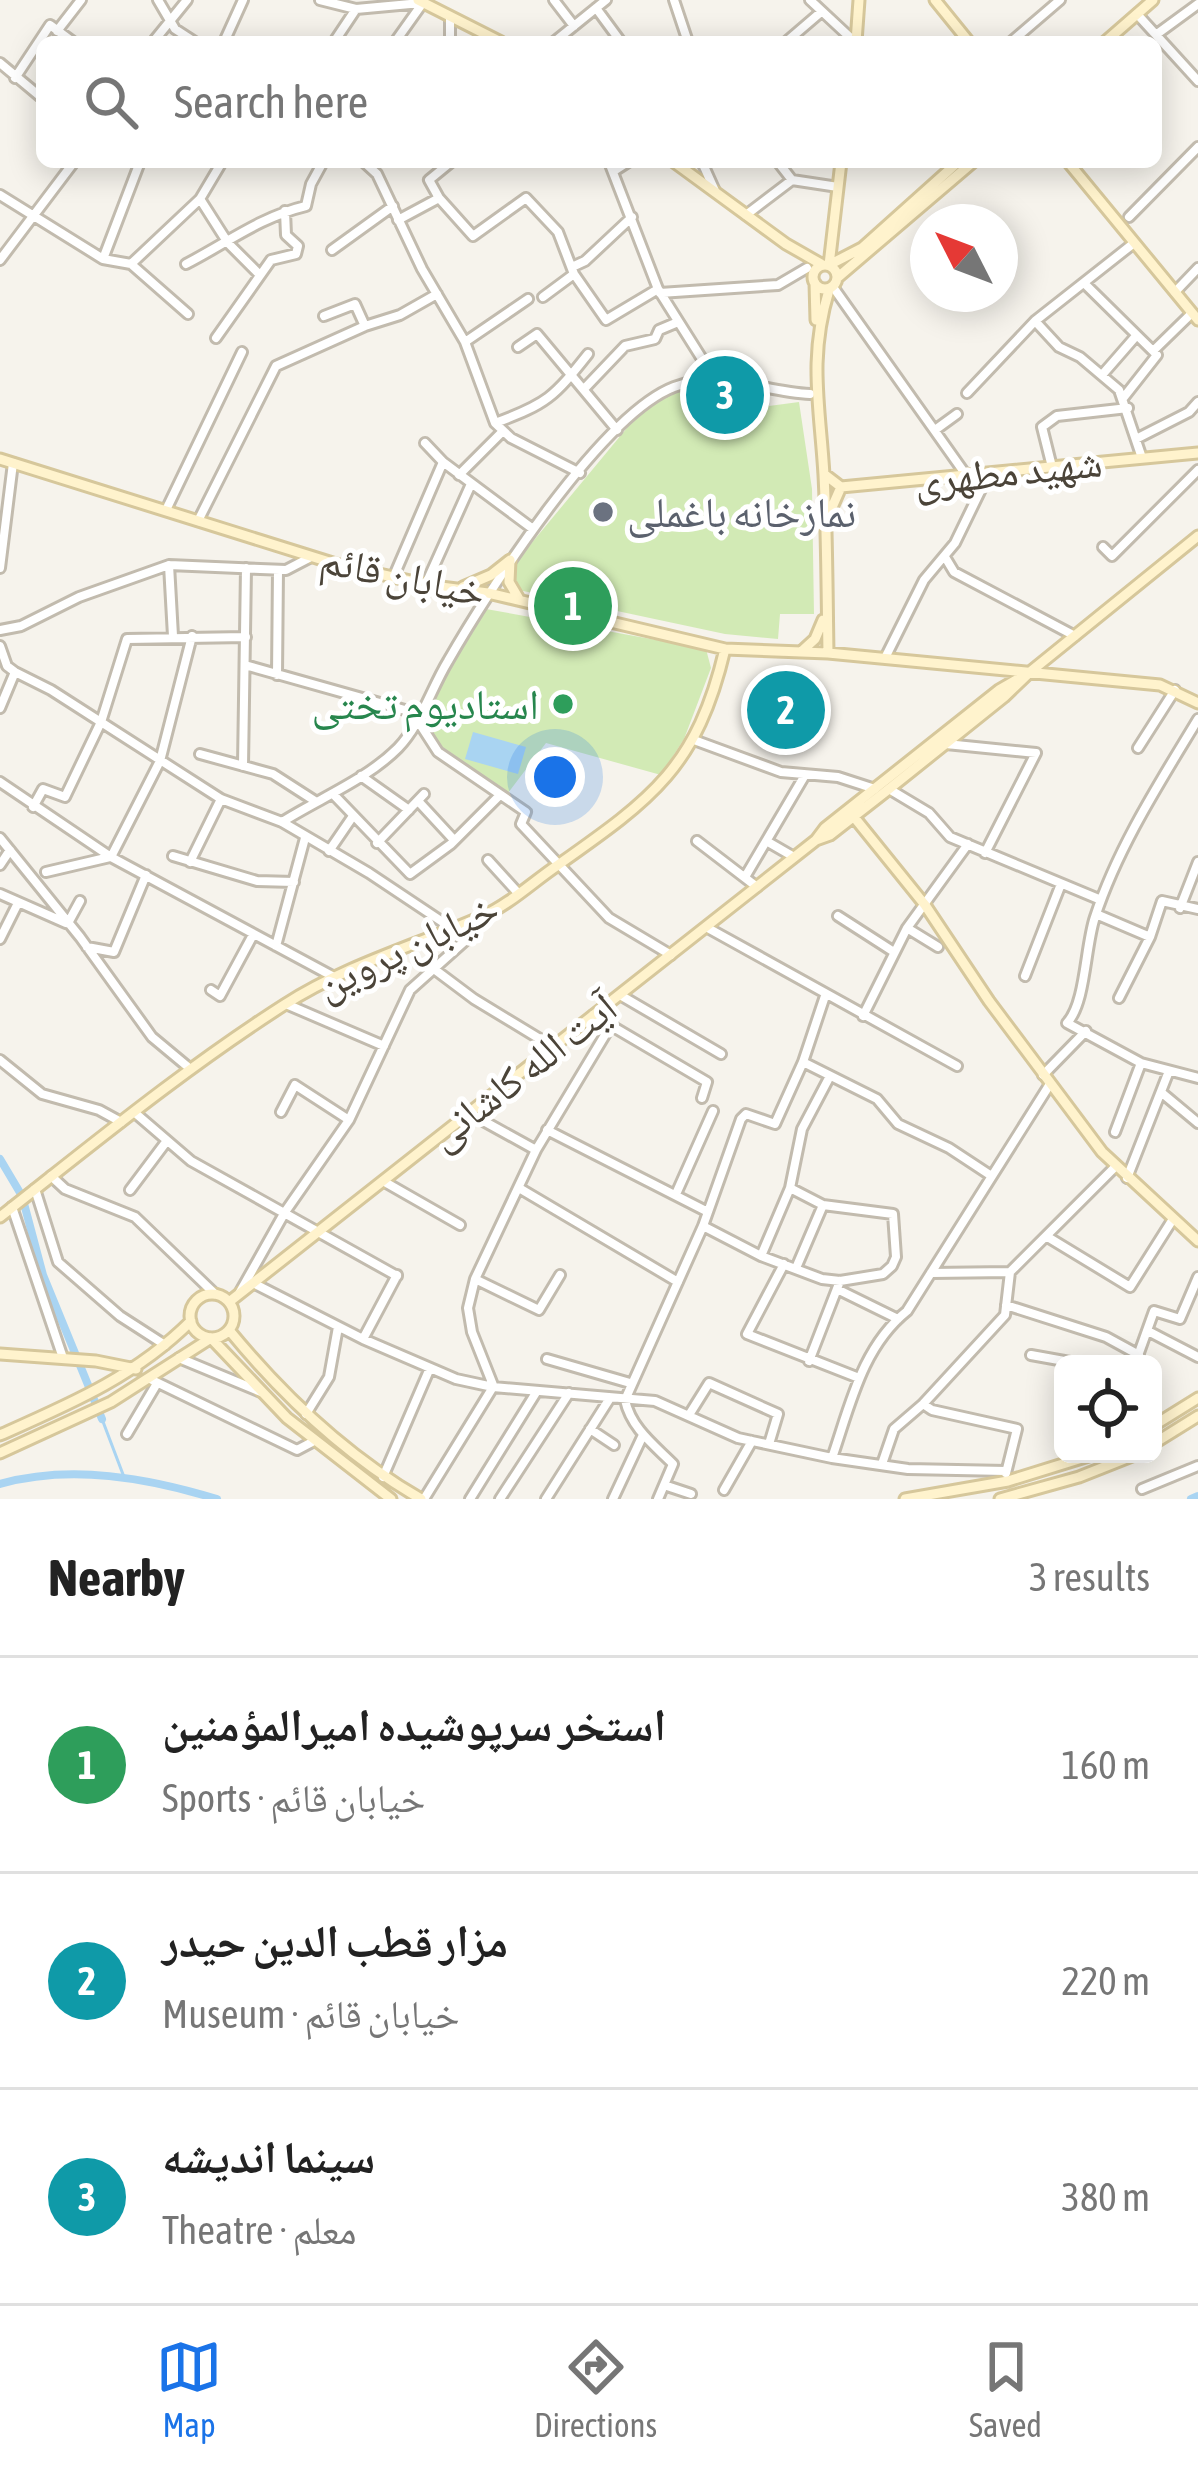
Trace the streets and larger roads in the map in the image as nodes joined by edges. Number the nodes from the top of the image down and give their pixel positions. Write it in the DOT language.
graph roads {
  1 [pos="81,0"];
  2 [pos="158,0"];
  3 [pos="187,0"];
  4 [pos="243,0"];
  5 [pos="320,0"];
  6 [pos="554,0"];
  7 [pos="674,0"];
  8 [pos="810,0"];
  9 [pos="859,0"];
  10 [pos="935,0"];
  11 [pos="1060,0"];
  12 [pos="1153,0"];
  13 [pos="421,1"];
  14 [pos="602,3"];
  15 [pos="1198,4"];
  16 [pos="356,9"];
  17 [pos="821,12"];
  18 [pos="1137,14"];
  19 [pos="450,17"];
  20 [pos="170,20"];
  21 [pos="574,26"];
  22 [pos="58,31"];
  23 [pos="1157,34"];
  24 [pos="43,36"];
  25 [pos="65,36"];
  26 [pos="158,36"];
  27 [pos="188,36"];
  28 [pos="227,36"];
  29 [pos="338,36"];
  30 [pos="399,36"];
  31 [pos="450,36"];
  32 [pos="489,36"];
  33 [pos="562,36"];
  34 [pos="618,36"];
  35 [pos="686,36"];
  36 [pos="793,36"];
  37 [pos="848,36"];
  38 [pos="856,36"];
  39 [pos="964,36"];
  40 [pos="1018,36"];
  41 [pos="1112,36"];
  42 [pos="1162,40"];
  43 [pos="36,46"];
  44 [pos="0,63"];
  45 [pos="15,78"];
  46 [pos="1198,81"];
  47 [pos="36,94"];
  48 [pos="1198,147"];
  49 [pos="70,168"];
  50 [pos="138,168"];
  51 [pos="219,168"];
  52 [pos="320,168"];
  53 [pos="370,168"];
  54 [pos="444,168"];
  55 [pos="612,168"];
  56 [pos="682,168"];
  57 [pos="705,168"];
  58 [pos="782,168"];
  59 [pos="840,168"];
  60 [pos="951,168"];
  61 [pos="966,168"];
  62 [pos="1072,168"];
  63 [pos="792,181"];
  64 [pos="838,187"];
  65 [pos="716,193"];
  66 [pos="1,198"];
  67 [pos="439,198"];
  68 [pos="200,199"];
  69 [pos="393,206"];
  70 [pos="285,211"];
  71 [pos="746,215"];
  72 [pos="33,217"];
  73 [pos="1129,217"];
  74 [pos="632,218"];
  75 [pos="398,220"];
  76 [pos="228,242"];
  77 [pos="1135,243"];
  78 [pos="786,244"];
  79 [pos="332,250"];
  80 [pos="103,259"];
  81 [pos="0,260"];
  82 [pos="130,264"];
  83 [pos="186,264"];
  84 [pos="825,264"];
  85 [pos="1198,268"];
  86 [pos="573,270"];
  87 [pos="259,274"];
  88 [pos="812,276"];
  89 [pos="833,285"];
  90 [pos="1086,285"];
  91 [pos="659,291"];
  92 [pos="1175,292"];
  93 [pos="436,294"];
  94 [pos="543,297"];
  95 [pos="528,299"];
  96 [pos="188,314"];
  97 [pos="324,316"];
  98 [pos="1195,316"];
  99 [pos="1035,321"];
  100 [pos="678,322"];
  101 [pos="365,326"];
  102 [pos="1136,336"];
  103 [pos="216,338"];
  104 [pos="465,342"];
  105 [pos="518,347"];
  106 [pos="1153,351"];
  107 [pos="242,352"];
  108 [pos="588,354"];
  109 [pos="1102,375"];
  110 [pos="573,376"];
  111 [pos="714,378"];
  112 [pos="584,389"];
  113 [pos="967,393"];
  114 [pos="810,394"];
  115 [pos="1124,398"];
  116 [pos="1198,402"];
  117 [pos="1128,408"];
  118 [pos="957,414"];
  119 [pos="499,427"];
  120 [pos="617,430"];
  121 [pos="935,430"];
  122 [pos="1136,440"];
  123 [pos="425,443"];
  124 [pos="1198,453"];
  125 [pos="0,458"];
  126 [pos="1142,458"];
  127 [pos="443,462"];
  128 [pos="13,463"];
  129 [pos="1052,467"];
  130 [pos="1198,470"];
  131 [pos="580,473"];
  132 [pos="989,473"];
  133 [pos="459,475"];
  134 [pos="966,475"];
  135 [pos="824,480"];
  136 [pos="471,484"];
  137 [pos="841,487"];
  138 [pos="166,510"];
  139 [pos="198,520"];
  140 [pos="825,524"];
  141 [pos="533,529"];
  142 [pos="1198,536"];
  143 [pos="1103,547"];
  144 [pos="311,556"];
  145 [pos="945,556"];
  146 [pos="510,560"];
  147 [pos="169,565"];
  148 [pos="0,568"];
  149 [pos="246,568"];
  150 [pos="278,570"];
  151 [pos="393,578"];
  152 [pos="426,584"];
  153 [pos="457,589"];
  154 [pos="488,593"];
  155 [pos="520,600"];
  156 [pos="827,609"];
  157 [pos="0,630"];
  158 [pos="173,636"];
  159 [pos="192,636"];
  160 [pos="1075,636"];
  161 [pos="246,637"];
  162 [pos="0,646"];
  163 [pos="725,649"];
  164 [pos="798,652"];
  165 [pos="828,653"];
  166 [pos="885,658"];
  167 [pos="245,665"];
  168 [pos="15,671"];
  169 [pos="1030,672"];
  170 [pos="277,675"];
  171 [pos="1175,690"];
  172 [pos="3,695"];
  173 [pos="1198,703"];
  174 [pos="0,708"];
  175 [pos="419,718"];
  176 [pos="1198,719"];
  177 [pos="101,722"];
  178 [pos="694,740"];
  179 [pos="945,743"];
  180 [pos="1138,748"];
  181 [pos="200,754"];
  182 [pos="160,761"];
  183 [pos="243,766"];
  184 [pos="805,775"];
  185 [pos="361,776"];
  186 [pos="0,782"];
  187 [pos="875,789"];
  188 [pos="890,789"];
  189 [pos="333,794"];
  190 [pos="500,795"];
  191 [pos="221,799"];
  192 [pos="315,801"];
  193 [pos="32,807"];
  194 [pos="410,810"];
  195 [pos="352,816"];
  196 [pos="854,817"];
  197 [pos="282,822"];
  198 [pos="306,837"];
  199 [pos="0,838"];
  200 [pos="454,840"];
  201 [pos="816,840"];
  202 [pos="697,842"];
  203 [pos="768,842"];
  204 [pos="376,843"];
  205 [pos="968,844"];
  206 [pos="10,850"];
  207 [pos="328,850"];
  208 [pos="986,853"];
  209 [pos="111,856"];
  210 [pos="172,856"];
  211 [pos="794,857"];
  212 [pos="488,860"];
  213 [pos="190,862"];
  214 [pos="1198,862"];
  215 [pos="0,865"];
  216 [pos="25,865"];
  217 [pos="558,865"];
  218 [pos="46,872"];
  219 [pos="146,875"];
  220 [pos="745,877"];
  221 [pos="294,882"];
  222 [pos="1061,884"];
  223 [pos="757,886"];
  224 [pos="43,890"];
  225 [pos="518,893"];
  226 [pos="0,894"];
  227 [pos="1101,900"];
  228 [pos="80,901"];
  229 [pos="18,902"];
  230 [pos="925,904"];
  231 [pos="1180,908"];
  232 [pos="1198,909"];
  233 [pos="1096,914"];
  234 [pos="485,915"];
  235 [pos="838,916"];
  236 [pos="68,923"];
  237 [pos="450,927"];
  238 [pos="706,927"];
  239 [pos="907,928"];
  240 [pos="253,935"];
  241 [pos="1150,937"];
  242 [pos="0,939"];
  243 [pos="276,946"];
  244 [pos="87,947"];
  245 [pos="938,947"];
  246 [pos="894,952"];
  247 [pos="670,955"];
  248 [pos="434,969"];
  249 [pos="1024,976"];
  250 [pos="334,977"];
  251 [pos="211,990"];
  252 [pos="620,995"];
  253 [pos="825,996"];
  254 [pos="1118,998"];
  255 [pos="285,1004"];
  256 [pos="593,1015"];
  257 [pos="863,1016"];
  258 [pos="611,1025"];
  259 [pos="1086,1031"];
  260 [pos="384,1046"];
  261 [pos="554,1047"];
  262 [pos="721,1054"];
  263 [pos="0,1060"];
  264 [pos="802,1062"];
  265 [pos="1141,1063"];
  266 [pos="957,1066"];
  267 [pos="188,1067"];
  268 [pos="1169,1071"];
  269 [pos="830,1076"];
  270 [pos="1198,1078"];
  271 [pos="1047,1080"];
  272 [pos="1162,1093"];
  273 [pos="702,1098"];
  274 [pos="713,1111"];
  275 [pos="134,1112"];
  276 [pos="281,1112"];
  277 [pos="469,1113"];
  278 [pos="349,1120"];
  279 [pos="122,1123"];
  280 [pos="1198,1124"];
  281 [pos="548,1130"];
  282 [pos="1115,1132"];
  283 [pos="166,1142"];
  284 [pos="536,1150"];
  285 [pos="1114,1167"];
  286 [pos="990,1175"];
  287 [pos="52,1176"];
  288 [pos="1127,1178"];
  289 [pos="383,1181"];
  290 [pos="519,1188"];
  291 [pos="790,1188"];
  292 [pos="130,1190"];
  293 [pos="676,1194"];
  294 [pos="24,1198"];
  295 [pos="823,1205"];
  296 [pos="285,1212"];
  297 [pos="708,1212"];
  298 [pos="0,1217"];
  299 [pos="1173,1219"];
  300 [pos="460,1225"];
  301 [pos="703,1226"];
  302 [pos="318,1232"];
  303 [pos="1046,1236"];
  304 [pos="1198,1241"];
  305 [pos="761,1256"];
  306 [pos="784,1264"];
  307 [pos="796,1268"];
  308 [pos="1010,1272"];
  309 [pos="931,1274"];
  310 [pos="560,1275"];
  311 [pos="1198,1277"];
  312 [pos="475,1279"];
  313 [pos="678,1282"];
  314 [pos="253,1283"];
  315 [pos="840,1285"];
  316 [pos="215,1294"];
  317 [pos="239,1294"];
  318 [pos="229,1302"];
  319 [pos="1006,1305"];
  320 [pos="898,1319"];
  321 [pos="190,1321"];
  322 [pos="338,1327"];
  323 [pos="229,1330"];
  324 [pos="1148,1330"];
  325 [pos="211,1338"];
  326 [pos="363,1340"];
  327 [pos="166,1346"];
  328 [pos="0,1354"];
  329 [pos="1031,1355"];
  330 [pos="1131,1355"];
  331 [pos="1139,1355"];
  332 [pos="1198,1357"];
  333 [pos="63,1358"];
  334 [pos="179,1358"];
  335 [pos="547,1359"];
  336 [pos="1054,1359"];
  337 [pos="809,1361"];
  338 [pos="430,1368"];
  339 [pos="136,1369"];
  340 [pos="860,1378"];
  341 [pos="153,1382"];
  342 [pos="630,1383"];
  343 [pos="494,1387"];
  344 [pos="537,1391"];
  345 [pos="262,1393"];
  346 [pos="569,1393"];
  347 [pos="610,1398"];
  348 [pos="1198,1398"];
  349 [pos="625,1400"];
  350 [pos="923,1404"];
  351 [pos="689,1414"];
  352 [pos="306,1415"];
  353 [pos="1198,1416"];
  354 [pos="1162,1420"];
  355 [pos="590,1429"];
  356 [pos="127,1434"];
  357 [pos="0,1435"];
  358 [pos="643,1435"];
  359 [pos="1162,1438"];
  360 [pos="314,1441"];
  361 [pos="752,1441"];
  362 [pos="614,1444"];
  363 [pos="769,1444"];
  364 [pos="0,1453"];
  365 [pos="359,1458"];
  366 [pos="832,1458"];
  367 [pos="1059,1463"];
  368 [pos="1114,1463"];
  369 [pos="882,1464"];
  370 [pos="1198,1466"];
  371 [pos="350,1469"];
  372 [pos="956,1470"];
  373 [pos="1006,1476"];
  374 [pos="383,1477"];
  375 [pos="664,1485"];
  376 [pos="1142,1489"];
  377 [pos="724,1490"];
  378 [pos="959,1490"];
  379 [pos="692,1494"];
  380 [pos="391,1499"];
  381 [pos="423,1499"];
  382 [pos="470,1499"];
  383 [pos="500,1499"];
  384 [pos="545,1499"];
  385 [pos="613,1499"];
  386 [pos="658,1499"];
  387 [pos="905,1499"];
  388 [pos="1000,1499"];
  1 -- 22 [label="street"];
  2 -- 20 [label="street"];
  3 -- 20 [label="street"];
  4 -- 28 [label="street"];
  5 -- 16 [label="street"];
  6 -- 21 [label="street"];
  7 -- 35 [label="street"];
  8 -- 17 [label="street"];
  9 -- 38 [label="street"];
  10 -- 39 [label="street"];
  11 -- 40 [label="street"];
  12 -- 18 [label="street"];
  13 -- 16 [label="street"];
  13 -- 19 [label="street"];
  13 -- 30 [label="street"];
  14 -- 21 [label="street"];
  14 -- 34 [label="street"];
  15 -- 23 [label="street"];
  16 -- 29 [label="street"];
  17 -- 36 [label="street"];
  17 -- 37 [label="street"];
  18 -- 23 [label="street"];
  18 -- 41 [label="street"];
  19 -- 31 [label="street"];
  19 -- 32 [label="street"];
  20 -- 26 [label="street"];
  20 -- 27 [label="street"];
  21 -- 33 [label="street"];
  22 -- 24 [label="street"];
  22 -- 25 [label="street"];
  42 -- 46 [label="street"];
  43 -- 45 [label="street"];
  44 -- 45 [label="street"];
  45 -- 47 [label="street"];
  48 -- 73 [label="street"];
  49 -- 72 [label="street"];
  50 -- 80 [label="street"];
  51 -- 68 [label="street"];
  52 -- 70 [label="street"];
  53 -- 69 [label="street"];
  54 -- 67 [label="street"];
  55 -- 74 [label="street"];
  56 -- 65 [label="street"];
  57 -- 65 [label="street"];
  58 -- 63 [label="street"];
  59 -- 64 [label="street"];
  60 -- 84 [label="street"];
  61 -- 89 [label="street"];
  62 -- 77 [label="street"];
  63 -- 64 [label="street"];
  63 -- 71 [label="street"];
  64 -- 84 [label="street"];
  65 -- 71 [label="street"];
  66 -- 72 [label="street"];
  67 -- 75 [label="street"];
  67 -- 86 [label="street"];
  68 -- 76 [label="street"];
  68 -- 82 [label="street"];
  69 -- 75 [label="street"];
  69 -- 79 [label="street"];
  70 -- 76 [label="street"];
  70 -- 87 [label="street"];
  71 -- 78 [label="street"];
  72 -- 80 [label="street"];
  72 -- 81 [label="street"];
  74 -- 86 [label="street"];
  74 -- 91 [label="street"];
  75 -- 93 [label="street"];
  76 -- 83 [label="street"];
  76 -- 87 [label="street"];
  77 -- 90 [label="street"];
  77 -- 92 [label="street"];
  78 -- 84 [label="street"];
  78 -- 88 [label="street"];
  80 -- 82 [label="street"];
  82 -- 96 [label="street"];
  84 -- 88 [label="street"];
  84 -- 89 [label="street"];
  85 -- 92 [label="street"];
  86 -- 91 [label="street"];
  86 -- 94 [label="street"];
  87 -- 103 [label="street"];
  88 -- 89 [label="street"];
  88 -- 91 [label="street"];
  88 -- 114 [label="street"];
  89 -- 121 [label="street"];
  89 -- 135 [label="street"];
  90 -- 99 [label="street"];
  90 -- 102 [label="street"];
  91 -- 100 [label="street"];
  92 -- 98 [label="street"];
  93 -- 101 [label="street"];
  93 -- 104 [label="street"];
  95 -- 104 [label="street"];
  97 -- 101 [label="street"];
  98 -- 106 [label="street"];
  99 -- 109 [label="street"];
  99 -- 113 [label="street"];
  100 -- 111 [label="street"];
  100 -- 112 [label="street"];
  101 -- 139 [label="street"];
  102 -- 106 [label="street"];
  102 -- 109 [label="street"];
  104 -- 119 [label="street"];
  105 -- 110 [label="street"];
  106 -- 115 [label="street"];
  107 -- 138 [label="street"];
  108 -- 110 [label="street"];
  109 -- 115 [label="street"];
  110 -- 112 [label="street"];
  110 -- 119 [label="street"];
  111 -- 114 [label="street"];
  111 -- 120 [label="street"];
  112 -- 120 [label="street"];
  114 -- 135 [label="street"];
  115 -- 117 [label="street"];
  116 -- 122 [label="street"];
  117 -- 122 [label="street"];
  117 -- 129 [label="street"];
  118 -- 121 [label="street"];
  119 -- 131 [label="street"];
  119 -- 133 [label="street"];
  120 -- 131 [label="street"];
  121 -- 134 [label="street"];
  122 -- 126 [label="street"];
  123 -- 127 [label="street"];
  124 -- 126 [label="street, شهید مطهری"];
  125 -- 128 [label="street, خیابان قائم"];
  126 -- 129 [label="street, شهید مطهری"];
  127 -- 133 [label="street"];
  127 -- 151 [label="street"];
  128 -- 138 [label="street, خیابان قائم"];
  128 -- 148 [label="street"];
  129 -- 132 [label="street, شهید مطهری"];
  130 -- 143 [label="street"];
  131 -- 141 [label="street"];
  132 -- 134 [label="street, شهید مطهری"];
  132 -- 145 [label="street"];
  133 -- 136 [label="street"];
  134 -- 137 [label="street, شهید مطهری"];
  135 -- 137 [label="street"];
  135 -- 140 [label="street"];
  136 -- 141 [label="street"];
  136 -- 152 [label="street"];
  137 -- 140 [label="street"];
  138 -- 139 [label="street, خیابان قائم"];
  139 -- 144 [label="street, خیابان قائم"];
  140 -- 156 [label="street"];
  141 -- 146 [label="street"];
  142 -- 160 [label="street, آیت الله کاشانی"];
  144 -- 150 [label="street"];
  144 -- 151 [label="street, خیابان قائم"];
  145 -- 160 [label="street"];
  145 -- 166 [label="street"];
  146 -- 153 [label="street"];
  146 -- 154 [label="street"];
  146 -- 155 [label="street"];
  147 -- 149 [label="street"];
  147 -- 157 [label="street"];
  147 -- 158 [label="street"];
  149 -- 150 [label="street"];
  149 -- 161 [label="street"];
  150 -- 170 [label="street"];
  151 -- 152 [label="street, خیابان قائم"];
  152 -- 153 [label="street, خیابان قائم"];
  153 -- 154 [label="street, خیابان قائم"];
  154 -- 155 [label="street, خیابان قائم"];
  154 -- 175 [label="street"];
  155 -- 163 [label="street, خیابان قائم"];
  156 -- 164 [label="street"];
  156 -- 165 [label="street"];
  158 -- 159 [label="street"];
  158 -- 177 [label="street"];
  159 -- 161 [label="street"];
  159 -- 182 [label="street"];
  160 -- 169 [label="street, آیت الله کاشانی"];
  161 -- 167 [label="street"];
  162 -- 168 [label="street"];
  163 -- 164 [label="street, خیابان قائم"];
  163 -- 178 [label="street, خیابان پروین"];
  164 -- 165 [label="street, خیابان قائم"];
  165 -- 166 [label="street, خیابان قائم"];
  166 -- 169 [label="street, خیابان قائم"];
  167 -- 170 [label="street"];
  167 -- 183 [label="street"];
  168 -- 172 [label="street"];
  168 -- 177 [label="street"];
  169 -- 171 [label="street, خیابان قائم"];
  169 -- 179 [label="street, آیت الله کاشانی"];
  169 -- 187 [label="street, آیت الله کاشانی"];
  170 -- 175 [label="street"];
  171 -- 173 [label="street"];
  171 -- 180 [label="street"];
  172 -- 174 [label="street"];
  175 -- 185 [label="street"];
  175 -- 190 [label="street"];
  176 -- 227 [label="street"];
  177 -- 182 [label="street"];
  177 -- 193 [label="street"];
  178 -- 184 [label="street"];
  178 -- 217 [label="street, خیابان پروین"];
  179 -- 188 [label="street, آیت الله کاشانی"];
  179 -- 208 [label="street"];
  181 -- 183 [label="street"];
  182 -- 191 [label="street"];
  182 -- 209 [label="street"];
  183 -- 192 [label="street"];
  184 -- 187 [label="street"];
  184 -- 203 [label="street"];
  185 -- 189 [label="street"];
  185 -- 194 [label="street"];
  186 -- 193 [label="street"];
  187 -- 201 [label="street, آیت الله کاشانی"];
  188 -- 196 [label="street, آیت الله کاشانی"];
  188 -- 205 [label="street"];
  189 -- 192 [label="street"];
  189 -- 195 [label="street"];
  190 -- 200 [label="street"];
  190 -- 217 [label="street"];
  191 -- 197 [label="street"];
  191 -- 213 [label="street"];
  192 -- 197 [label="street"];
  193 -- 209 [label="street"];
  194 -- 200 [label="street"];
  194 -- 204 [label="street"];
  195 -- 204 [label="street"];
  195 -- 207 [label="street"];
  196 -- 201 [label="street, آیت الله کاشانی"];
  196 -- 230 [label="street"];
  197 -- 198 [label="street"];
  198 -- 207 [label="street"];
  198 -- 221 [label="street"];
  199 -- 206 [label="street"];
  200 -- 204 [label="street"];
  201 -- 211 [label="street, آیت الله کاشانی"];
  202 -- 220 [label="street"];
  203 -- 211 [label="street"];
  203 -- 220 [label="street"];
  205 -- 208 [label="street"];
  205 -- 230 [label="street"];
  206 -- 215 [label="street"];
  206 -- 216 [label="street"];
  207 -- 237 [label="street"];
  208 -- 222 [label="street"];
  209 -- 218 [label="street"];
  209 -- 219 [label="street"];
  210 -- 213 [label="street"];
  211 -- 223 [label="street, آیت الله کاشانی"];
  212 -- 225 [label="street"];
  213 -- 221 [label="street"];
  214 -- 231 [label="street"];
  216 -- 218 [label="street"];
  216 -- 224 [label="street"];
  217 -- 225 [label="street, خیابان پروین"];
  217 -- 247 [label="street"];
  218 -- 224 [label="street"];
  219 -- 240 [label="street"];
  219 -- 244 [label="street"];
  220 -- 223 [label="street"];
  221 -- 243 [label="street"];
  222 -- 227 [label="street"];
  222 -- 249 [label="street"];
  223 -- 238 [label="street, آیت الله کاشانی"];
  224 -- 236 [label="street"];
  225 -- 234 [label="street, خیابان پروین"];
  226 -- 229 [label="street"];
  227 -- 233 [label="street"];
  228 -- 236 [label="street"];
  229 -- 236 [label="street"];
  229 -- 242 [label="street"];
  230 -- 239 [label="street"];
  230 -- 271 [label="street"];
  231 -- 232 [label="street"];
  231 -- 241 [label="street"];
  233 -- 241 [label="street"];
  233 -- 259 [label="street"];
  234 -- 237 [label="street, خیابان پروین"];
  234 -- 248 [label="street"];
  235 -- 246 [label="street"];
  236 -- 244 [label="street"];
  237 -- 250 [label="street, خیابان پروین"];
  238 -- 247 [label="street, آیت الله کاشانی"];
  238 -- 253 [label="street"];
  239 -- 245 [label="street"];
  239 -- 246 [label="street"];
  240 -- 243 [label="street"];
  240 -- 251 [label="street"];
  241 -- 254 [label="street"];
  243 -- 250 [label="street"];
  244 -- 267 [label="street"];
  246 -- 257 [label="street"];
  247 -- 252 [label="street, آیت الله کاشانی"];
  248 -- 260 [label="street"];
  248 -- 261 [label="street"];
  250 -- 255 [label="street, خیابان پروین"];
  252 -- 256 [label="street, آیت الله کاشانی"];
  252 -- 262 [label="street"];
  253 -- 257 [label="street"];
  253 -- 264 [label="street"];
  255 -- 260 [label="street"];
  255 -- 267 [label="street, خیابان پروین"];
  256 -- 258 [label="street"];
  256 -- 261 [label="street, آیت الله کاشانی"];
  257 -- 266 [label="street"];
  258 -- 273 [label="street"];
  258 -- 281 [label="street"];
  259 -- 265 [label="street"];
  259 -- 271 [label="street"];
  260 -- 278 [label="street"];
  261 -- 277 [label="street, آیت الله کاشانی"];
  263 -- 279 [label="street"];
  264 -- 269 [label="street"];
  264 -- 297 [label="street"];
  265 -- 268 [label="street"];
  265 -- 282 [label="street"];
  267 -- 275 [label="street, خیابان پروین"];
  268 -- 270 [label="street"];
  268 -- 272 [label="street"];
  269 -- 286 [label="street"];
  269 -- 291 [label="street"];
  271 -- 285 [label="street"];
  271 -- 286 [label="street"];
  272 -- 280 [label="street"];
  272 -- 288 [label="street"];
  274 -- 293 [label="street"];
  275 -- 279 [label="street, خیابان پروین"];
  275 -- 283 [label="street"];
  276 -- 278 [label="street"];
  277 -- 284 [label="street"];
  277 -- 289 [label="street, آیت الله کاشانی"];
  278 -- 296 [label="street"];
  279 -- 287 [label="street, خیابان پروین"];
  281 -- 284 [label="street"];
  281 -- 293 [label="street"];
  283 -- 292 [label="street"];
  283 -- 296 [label="street"];
  284 -- 290 [label="street"];
  285 -- 288 [label="street"];
  285 -- 303 [label="street"];
  286 -- 309 [label="street"];
  287 -- 294 [label="street, خیابان پروین"];
  287 -- 316 [label="street"];
  288 -- 299 [label="street"];
  289 -- 300 [label="street"];
  289 -- 302 [label="street, آیت الله کاشانی"];
  290 -- 312 [label="street"];
  290 -- 313 [label="street"];
  291 -- 295 [label="street"];
  291 -- 305 [label="street"];
  293 -- 297 [label="street"];
  294 -- 298 [label="street, خیابان پروین"];
  294 -- 327 [label="street"];
  294 -- 333 [label="street"];
  295 -- 307 [label="street"];
  295 -- 315 [label="street"];
  296 -- 302 [label="street"];
  296 -- 317 [label="street"];
  297 -- 301 [label="street"];
  299 -- 303 [label="street"];
  299 -- 304 [label="street"];
  301 -- 305 [label="street"];
  301 -- 313 [label="street"];
  302 -- 314 [label="street, آیت الله کاشانی"];
  302 -- 326 [label="street"];
  303 -- 308 [label="street"];
  305 -- 306 [label="street"];
  306 -- 307 [label="street"];
  306 -- 337 [label="street"];
  307 -- 315 [label="street"];
  308 -- 309 [label="street"];
  308 -- 319 [label="street"];
  309 -- 320 [label="street"];
  310 -- 312 [label="street"];
  311 -- 324 [label="street"];
  312 -- 343 [label="street"];
  313 -- 342 [label="street"];
  314 -- 317 [label="street, آیت الله کاشانی"];
  314 -- 322 [label="street"];
  315 -- 320 [label="street"];
  315 -- 337 [label="street"];
  316 -- 318 [label="street"];
  316 -- 321 [label="street"];
  317 -- 318 [label="street, آیت الله کاشانی"];
  318 -- 323 [label="street"];
  319 -- 330 [label="street"];
  319 -- 350 [label="street"];
  320 -- 340 [label="street"];
  321 -- 325 [label="street"];
  321 -- 327 [label="street"];
  322 -- 326 [label="street"];
  322 -- 352 [label="street"];
  323 -- 325 [label="street"];
  323 -- 352 [label="street"];
  324 -- 331 [label="street"];
  324 -- 332 [label="street"];
  325 -- 334 [label="street"];
  325 -- 345 [label="street"];
  326 -- 338 [label="street"];
  327 -- 339 [label="street"];
  328 -- 333 [label="street"];
  329 -- 336 [label="street"];
  333 -- 339 [label="street"];
  334 -- 341 [label="street"];
  334 -- 345 [label="street"];
  335 -- 342 [label="street"];
  337 -- 340 [label="street"];
  338 -- 343 [label="street"];
  338 -- 374 [label="street"];
  339 -- 357 [label="street"];
  340 -- 366 [label="street"];
  341 -- 356 [label="street"];
  341 -- 360 [label="street"];
  341 -- 364 [label="street"];
  342 -- 349 [label="street"];
  343 -- 344 [label="street"];
  343 -- 381 [label="street"];
  344 -- 346 [label="street"];
  344 -- 382 [label="street"];
  345 -- 360 [label="street"];
  346 -- 347 [label="street"];
  346 -- 383 [label="street"];
  347 -- 349 [label="street"];
  347 -- 355 [label="street"];
  348 -- 354 [label="street"];
  349 -- 351 [label="street"];
  349 -- 358 [label="street"];
  350 -- 369 [label="street"];
  350 -- 373 [label="street"];
  351 -- 361 [label="street"];
  351 -- 363 [label="street"];
  352 -- 365 [label="street"];
  353 -- 359 [label="street"];
  355 -- 362 [label="street"];
  355 -- 384 [label="street"];
  358 -- 375 [label="street"];
  358 -- 385 [label="street"];
  360 -- 371 [label="street"];
  361 -- 363 [label="street"];
  361 -- 377 [label="street"];
  363 -- 366 [label="street"];
  365 -- 371 [label="street"];
  365 -- 374 [label="street"];
  366 -- 369 [label="street"];
  367 -- 373 [label="street"];
  368 -- 388 [label="street"];
  369 -- 372 [label="street"];
  370 -- 376 [label="street"];
  371 -- 380 [label="street"];
  372 -- 373 [label="street"];
  372 -- 378 [label="street"];
  373 -- 378 [label="street"];
  374 -- 381 [label="street"];
  375 -- 379 [label="street"];
  375 -- 386 [label="street"];
  378 -- 387 [label="street"];
}
